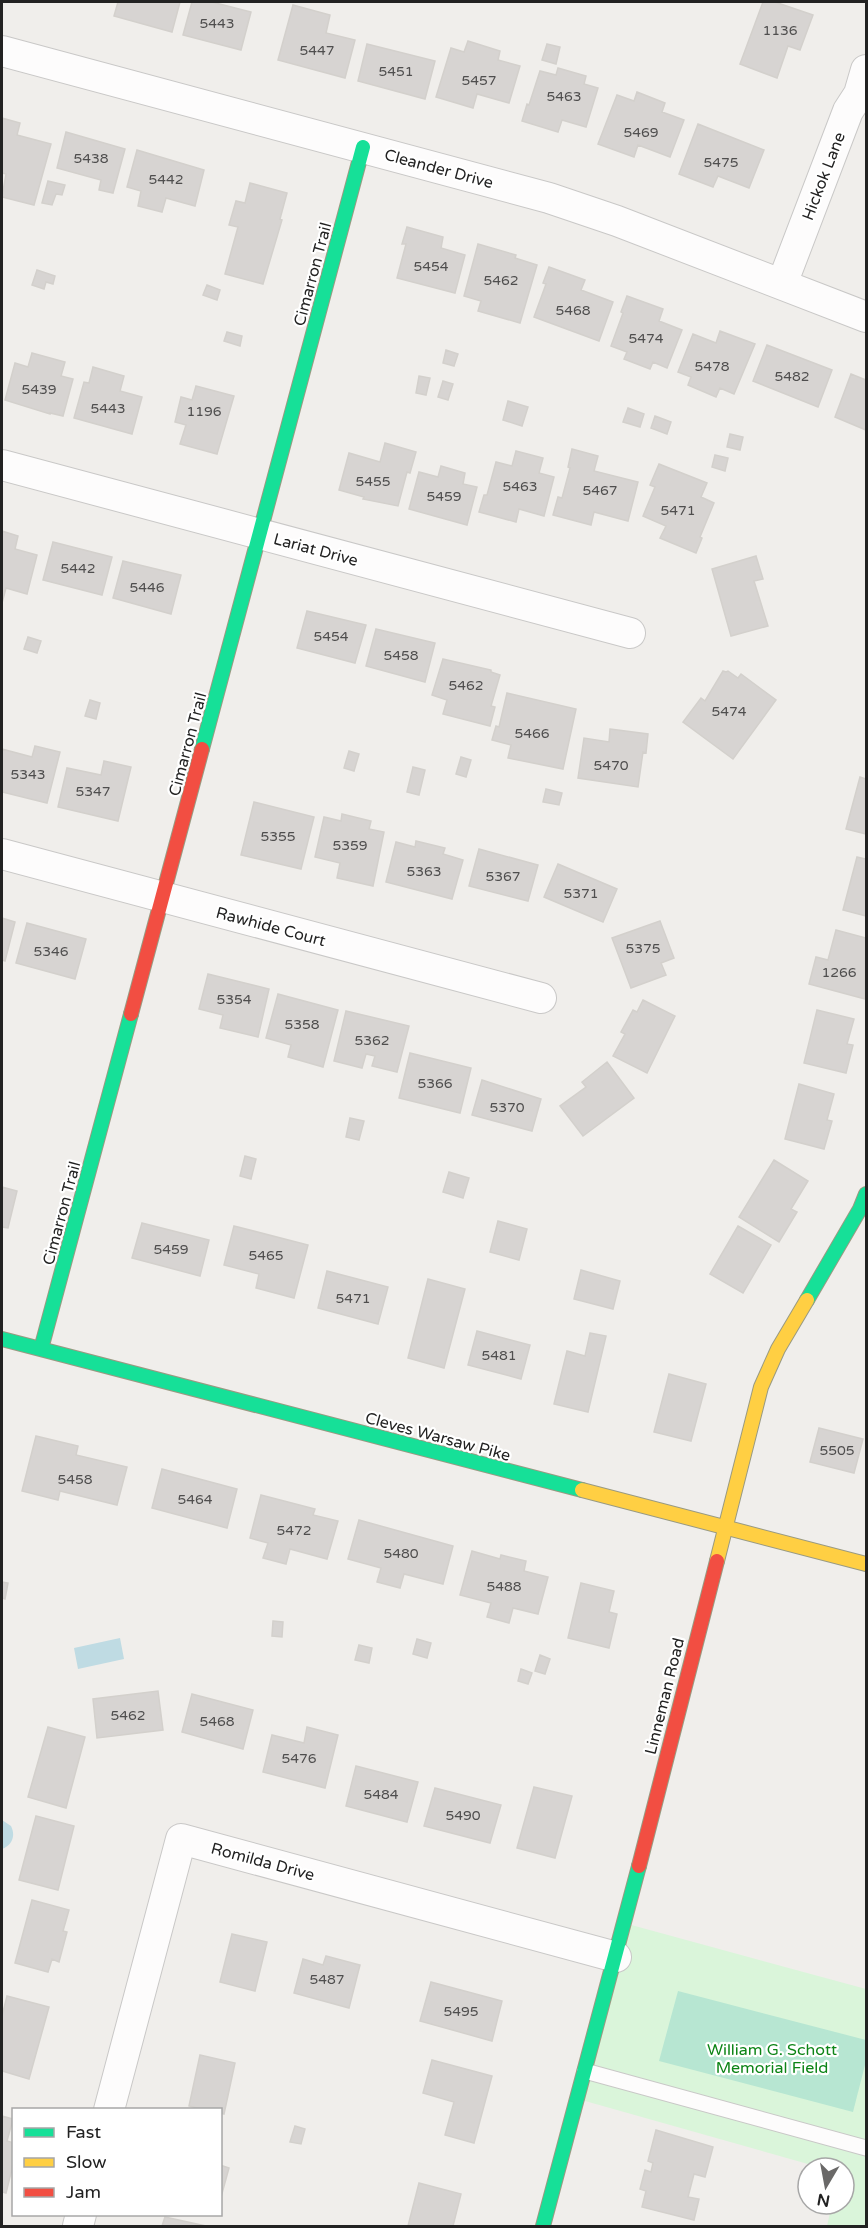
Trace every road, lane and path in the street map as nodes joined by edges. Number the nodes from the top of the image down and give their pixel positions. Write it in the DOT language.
graph roads {
  1 [pos="2,51"];
  2 [pos="867,70"];
  3 [pos="363,147"];
  4 [pos="782,284"];
  5 [pos="867,317"];
  6 [pos="2,465"];
  7 [pos="260,534"];
  8 [pos="630,633"];
  9 [pos="2,854"];
  10 [pos="163,897"];
  11 [pos="541,998"];
  12 [pos="867,1194"];
  13 [pos="2,1339"];
  14 [pos="41,1348"];
  15 [pos="724,1528"];
  16 [pos="867,1564"];
  17 [pos="616,1957"];
  18 [pos="585,2071"];
  19 [pos="109,2108"];
  20 [pos="867,2148"];
  21 [pos="543,2226"];
  1 -- 3 [label="street, Cleander Drive"];
  2 -- 4 [label="street, Hickok Lane"];
  3 -- 4 [label="street, Cleander Drive"];
  3 -- 7 [label="street, Cimarron Trail"];
  4 -- 5 [label="street, Cleander Drive"];
  6 -- 7 [label="street, Lariat Drive"];
  7 -- 8 [label="street, Lariat Drive"];
  7 -- 10 [label="street, Cimarron Trail"];
  9 -- 10 [label="street, Rawhide Court"];
  10 -- 11 [label="street, Rawhide Court"];
  10 -- 14 [label="street, Cimarron Trail"];
  12 -- 15 [label="street, Linneman Road"];
  13 -- 14 [label="street, Cleves Warsaw Pike"];
  14 -- 15 [label="street, Cleves Warsaw Pike"];
  15 -- 16 [label="street, Cleves Warsaw Pike"];
  15 -- 17 [label="street, Linneman Road"];
  17 -- 18 [label="street, Linneman Road"];
  17 -- 19 [label="street, Romilda Drive"];
  18 -- 20 [label="lane"];
  18 -- 21 [label="street, Linneman Road"];
}
